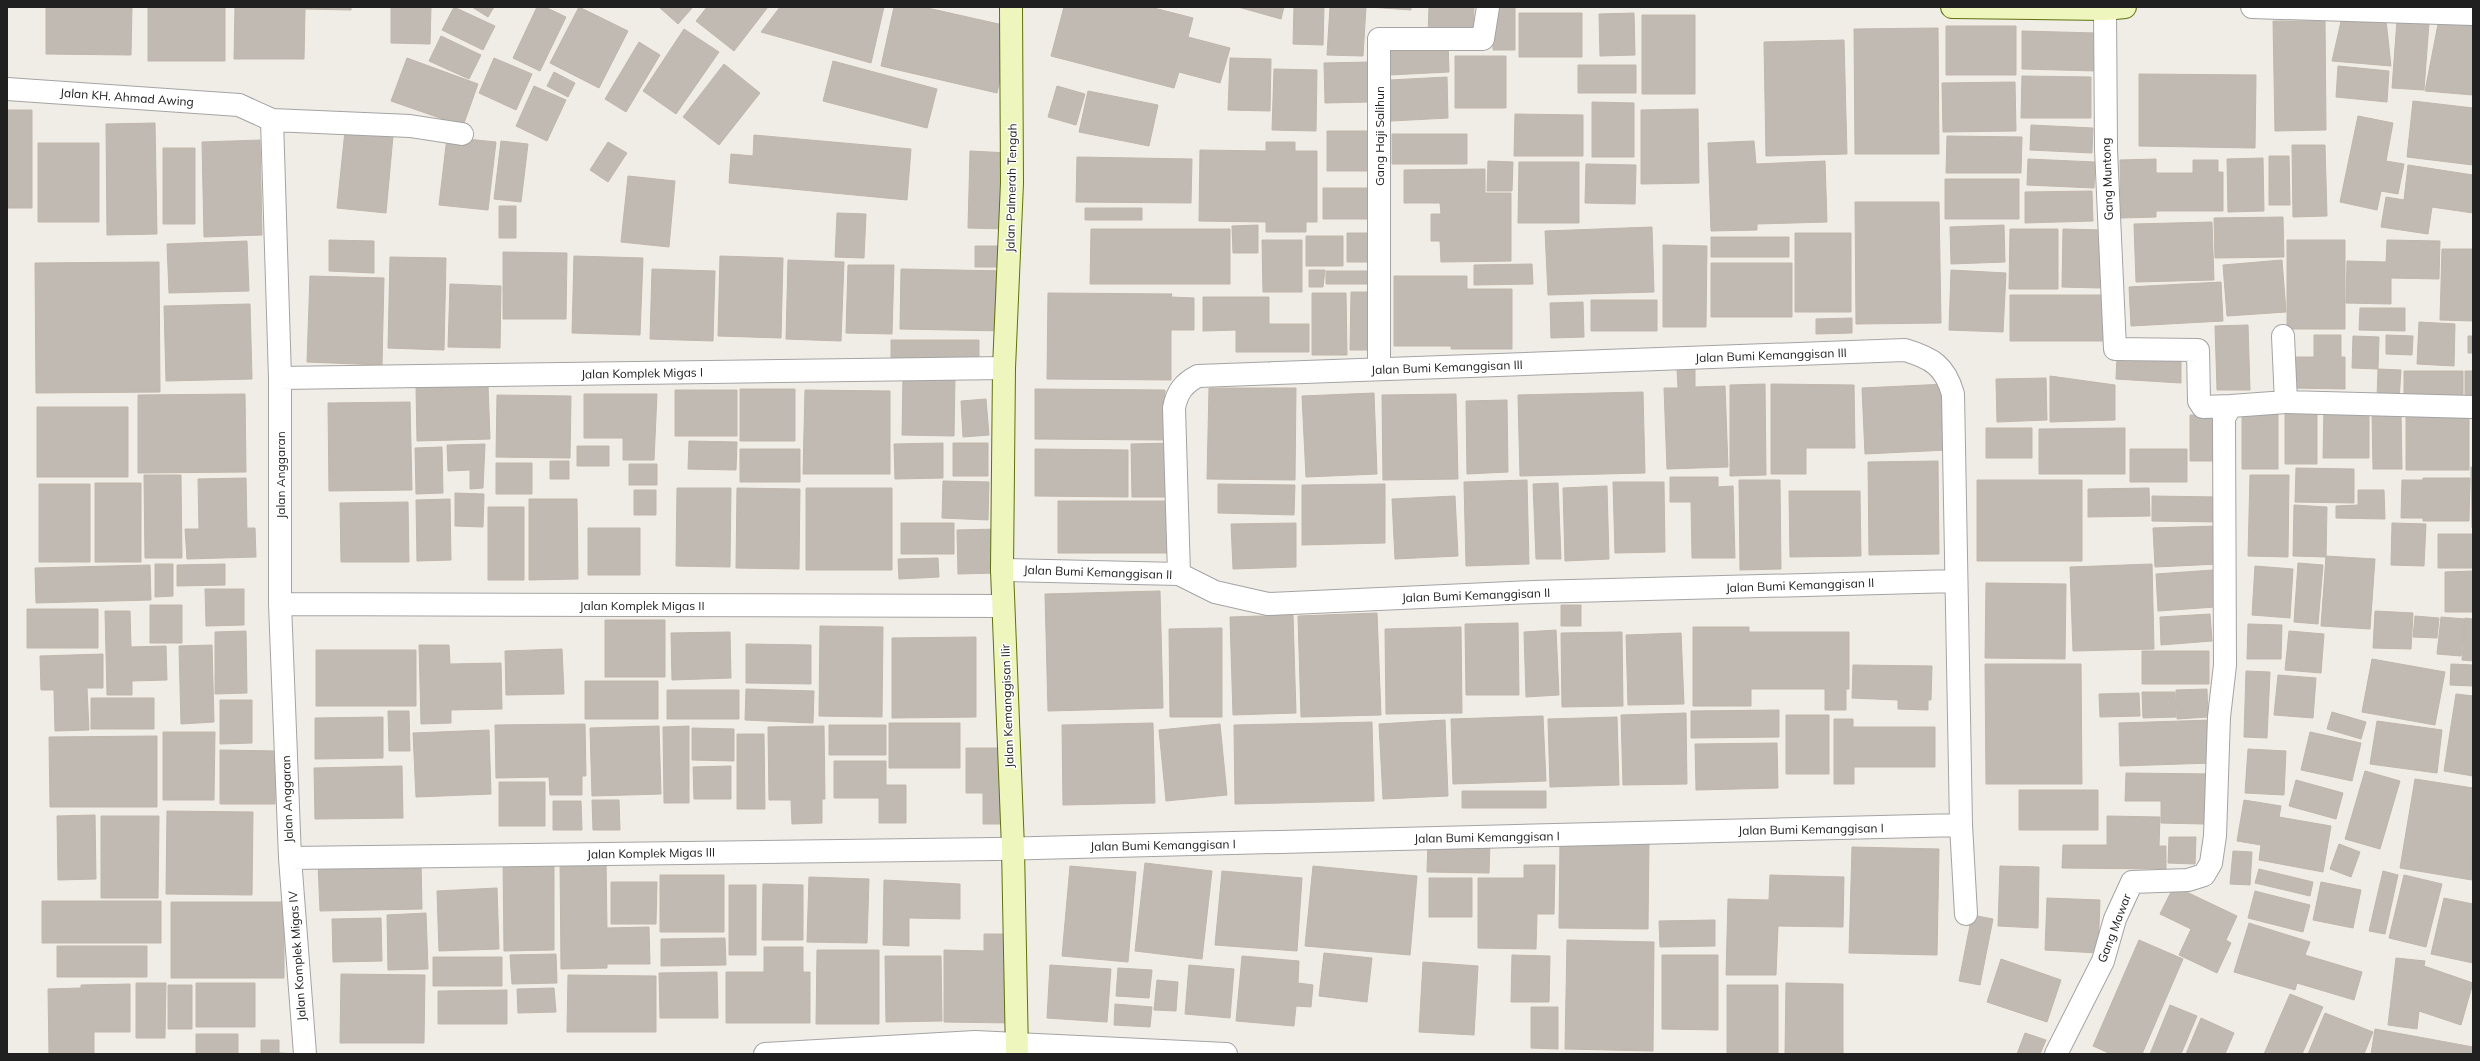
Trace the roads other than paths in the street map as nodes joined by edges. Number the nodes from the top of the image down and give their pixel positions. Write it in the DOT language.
graph roads {
  1 [pos="1011,7"];
  2 [pos="1488,7"];
  3 [pos="1952,7"];
  4 [pos="2252,7"];
  5 [pos="2115,8"];
  6 [pos="2473,14"];
  7 [pos="7,89"];
  8 [pos="272,120"];
  9 [pos="462,134"];
  10 [pos="2283,336"];
  11 [pos="1004,368"];
  12 [pos="1379,370"];
  13 [pos="280,378"];
  14 [pos="2286,402"];
  15 [pos="2231,406"];
  16 [pos="2473,407"];
  17 [pos="1002,570"];
  18 [pos="1179,574"];
  19 [pos="1956,581"];
  20 [pos="280,604"];
  21 [pos="1003,606"];
  22 [pos="1961,825"];
  23 [pos="1013,848"];
  24 [pos="290,858"];
  25 [pos="1966,914"];
  26 [pos="1017,1049"];
  27 [pos="305,1054"];
  28 [pos="764,1054"];
  29 [pos="1226,1054"];
  30 [pos="2056,1054"];
  1 -- 11 [label="street, Jalan Palmerah Tengah"];
  2 -- 12 [label="street, Gang Haji Salihun"];
  3 -- 5 [label="street"];
  4 -- 6 [label="street"];
  5 -- 15 [label="street, Gang Muntong"];
  7 -- 8 [label="street, Jalan KH. Ahmad Awing"];
  8 -- 9 [label="street"];
  8 -- 13 [label="street, Jalan Anggaran"];
  10 -- 14 [label="street"];
  11 -- 13 [label="street, Jalan Komplek Migas I"];
  11 -- 17 [label="street, Jalan Kemanggisan Ilir"];
  12 -- 18 [label="street, Jalan Bumi Kemanggisan III"];
  12 -- 19 [label="street, Jalan Bumi Kemanggisan III"];
  13 -- 20 [label="street, Jalan Anggaran"];
  14 -- 15 [label="street"];
  14 -- 16 [label="street"];
  15 -- 30 [label="street, Gang Mawar"];
  17 -- 18 [label="street, Jalan Bumi Kemanggisan II"];
  17 -- 21 [label="street, Jalan Kemanggisan Ilir"];
  18 -- 19 [label="street, Jalan Bumi Kemanggisan II"];
  19 -- 22 [label="street"];
  20 -- 21 [label="street, Jalan Komplek Migas II"];
  20 -- 24 [label="street, Jalan Anggaran"];
  21 -- 23 [label="street, Jalan Kemanggisan Ilir"];
  22 -- 23 [label="street, Jalan Bumi Kemanggisan I"];
  22 -- 25 [label="street"];
  23 -- 24 [label="street, Jalan Komplek Migas III"];
  23 -- 26 [label="street, Jalan Kemanggisan Ilir"];
  24 -- 27 [label="street, Jalan Komplek Migas IV"];
  26 -- 28 [label="street"];
  26 -- 29 [label="street"];
}
